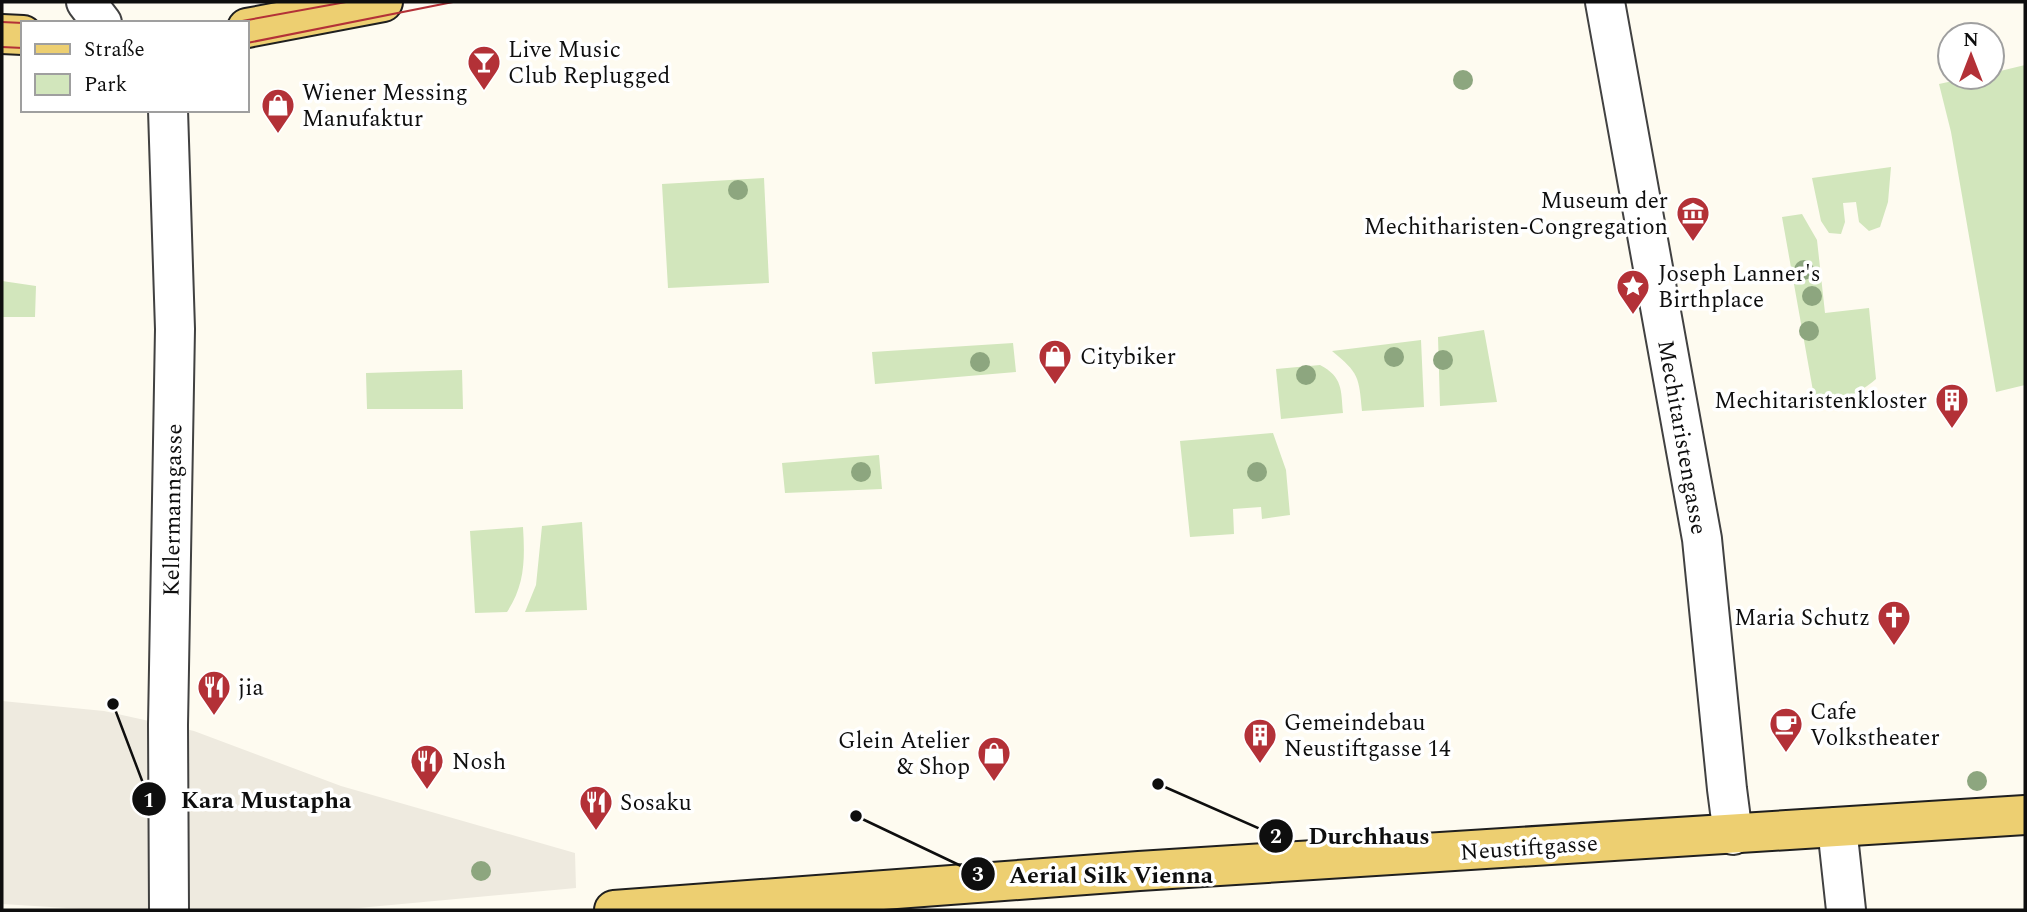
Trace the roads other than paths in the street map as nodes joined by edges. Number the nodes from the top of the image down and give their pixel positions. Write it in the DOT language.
graph roads {
  1 [pos="86,2"];
  2 [pos="383,2"];
  3 [pos="1605,2"];
  4 [pos="100,21"];
  5 [pos="248,28"];
  6 [pos="2,34"];
  7 [pos="21,35"];
  8 [pos="168,112"];
  9 [pos="2025,815"];
  10 [pos="1837,827"];
  11 [pos="1734,835"];
  12 [pos="847,901"];
  13 [pos="169,910"];
  14 [pos="614,910"];
  15 [pos="1846,910"];
  1 -- 4 [label="street"];
  2 -- 5 [label="main road"];
  3 -- 11 [label="street, Mechitaristengasse"];
  6 -- 7 [label="main road"];
  8 -- 13 [label="street, Kellermanngasse"];
  9 -- 10 [label="main road, Neustiftgasse"];
  10 -- 11 [label="main road, Neustiftgasse"];
  10 -- 15 [label="street"];
  11 -- 12 [label="main road, Neustiftgasse"];
  12 -- 14 [label="main road, Neustiftgasse"];
}
